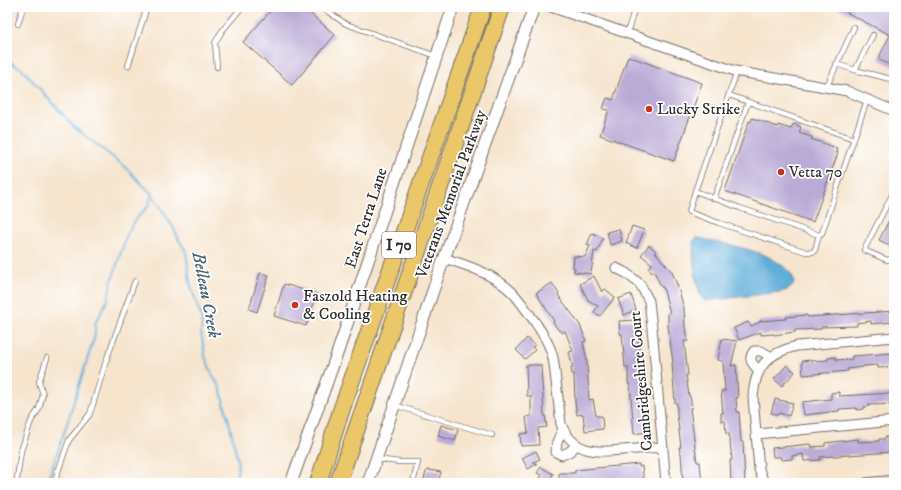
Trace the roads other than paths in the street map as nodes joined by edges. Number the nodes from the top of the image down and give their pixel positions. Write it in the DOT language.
graph roads {
  1 [pos="23,7"];
  2 [pos="147,7"];
  3 [pos="242,7"];
  4 [pos="322,7"];
  5 [pos="453,7"];
  6 [pos="483,7"];
  7 [pos="502,7"];
  8 [pos="534,7"];
  9 [pos="551,7"];
  10 [pos="635,7"];
  11 [pos="18,24"];
  12 [pos="854,27"];
  13 [pos="627,34"];
  14 [pos="873,36"];
  15 [pos="436,56"];
  16 [pos="836,64"];
  17 [pos="128,66"];
  18 [pos="217,67"];
  19 [pos="855,70"];
  20 [pos="737,72"];
  21 [pos="894,80"];
  22 [pos="826,88"];
  23 [pos="729,95"];
  24 [pos="867,100"];
  25 [pos="748,102"];
  26 [pos="894,111"];
  27 [pos="854,139"];
  28 [pos="695,191"];
  29 [pos="894,191"];
  30 [pos="714,199"];
  31 [pos="819,235"];
  32 [pos="444,258"];
  33 [pos="894,258"];
  34 [pos="616,268"];
  35 [pos="135,281"];
  36 [pos="894,337"];
  37 [pos="770,356"];
  38 [pos="46,358"];
  39 [pos="759,371"];
  40 [pos="394,405"];
  41 [pos="894,421"];
  42 [pos="563,429"];
  43 [pos="492,434"];
  44 [pos="756,434"];
  45 [pos="577,445"];
  46 [pos="663,447"];
  47 [pos="376,458"];
  48 [pos="17,483"];
  49 [pos="54,483"];
  50 [pos="291,483"];
  51 [pos="318,483"];
  52 [pos="338,483"];
  53 [pos="368,483"];
  54 [pos="413,483"];
  55 [pos="666,483"];
  56 [pos="764,483"];
  1 -- 11 [label="lane"];
  2 -- 17 [label="lane"];
  3 -- 18 [label="lane"];
  4 -- 15 [label="lane"];
  5 -- 15 [label="street, East Terra Lane"];
  6 -- 51 [label="highway, I 70"];
  7 -- 52 [label="highway, I 70"];
  8 -- 32 [label="street, Veterans Memorial Parkway"];
  9 -- 13 [label="street"];
  10 -- 13 [label="lane"];
  12 -- 16 [label="lane"];
  13 -- 20 [label="street"];
  14 -- 19 [label="lane"];
  15 -- 50 [label="street, East Terra Lane"];
  16 -- 19 [label="lane"];
  16 -- 22 [label="lane"];
  19 -- 21 [label="lane"];
  20 -- 22 [label="street"];
  20 -- 23 [label="lane"];
  22 -- 24 [label="street"];
  23 -- 25 [label="lane"];
  23 -- 28 [label="lane"];
  24 -- 26 [label="street"];
  24 -- 27 [label="lane"];
  25 -- 27 [label="lane"];
  25 -- 30 [label="lane"];
  27 -- 31 [label="lane"];
  28 -- 30 [label="lane"];
  28 -- 31 [label="lane"];
  29 -- 33 [label="lane"];
  30 -- 31 [label="lane"];
  32 -- 40 [label="street, Veterans Memorial Parkway"];
  32 -- 42 [label="street"];
  34 -- 46 [label="street, Cambridgeshire Court"];
  35 -- 49 [label="lane"];
  36 -- 37 [label="street"];
  37 -- 39 [label="street"];
  37 -- 39 [label="street"];
  38 -- 48 [label="lane"];
  39 -- 44 [label="street"];
  40 -- 43 [label="lane"];
  40 -- 47 [label="street, Veterans Memorial Parkway"];
  41 -- 44 [label="street"];
  42 -- 45 [label="street"];
  42 -- 45 [label="street"];
  44 -- 56 [label="street"];
  45 -- 46 [label="street"];
  46 -- 55 [label="street, Cambridgeshire Court"];
  47 -- 53 [label="street, Veterans Memorial Parkway"];
  47 -- 54 [label="lane"];
}
